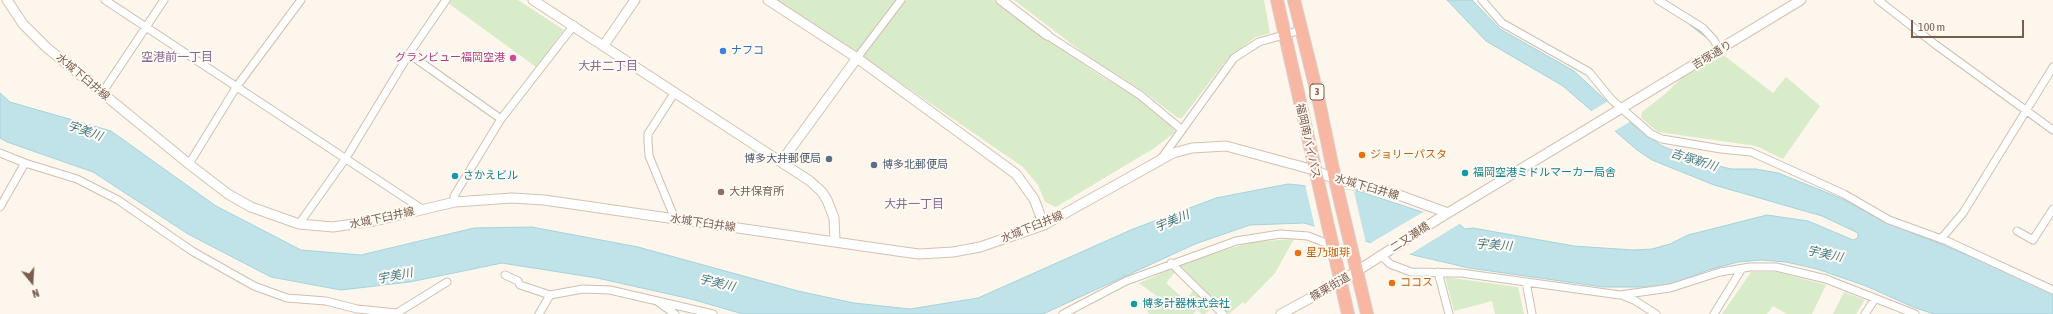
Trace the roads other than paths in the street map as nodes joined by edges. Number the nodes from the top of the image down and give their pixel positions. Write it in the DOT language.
graph roads {
  1 [pos="7,0"];
  2 [pos="105,0"];
  3 [pos="164,0"];
  4 [pos="301,0"];
  5 [pos="446,0"];
  6 [pos="533,0"];
  7 [pos="635,0"];
  8 [pos="768,0"];
  9 [pos="901,0"];
  10 [pos="1001,0"];
  11 [pos="1278,0"];
  12 [pos="1294,0"];
  13 [pos="1482,0"];
  14 [pos="1658,0"];
  15 [pos="1801,0"];
  16 [pos="1878,0"];
  17 [pos="574,25"];
  18 [pos="145,27"];
  19 [pos="1301,30"];
  20 [pos="1284,33"];
  21 [pos="1047,35"];
  22 [pos="604,45"];
  23 [pos="1720,50"];
  24 [pos="409,54"];
  25 [pos="857,58"];
  26 [pos="2053,67"];
  27 [pos="236,86"];
  28 [pos="675,92"];
  29 [pos="102,93"];
  30 [pos="1622,109"];
  31 [pos="2026,111"];
  32 [pos="501,119"];
  33 [pos="1181,129"];
  34 [pos="2053,130"];
  35 [pos="0,153"];
  36 [pos="346,158"];
  37 [pos="1161,159"];
  38 [pos="780,162"];
  39 [pos="25,163"];
  40 [pos="189,164"];
  41 [pos="1314,170"];
  42 [pos="1336,181"];
  43 [pos="454,202"];
  44 [pos="0,207"];
  45 [pos="422,209"];
  46 [pos="2053,209"];
  47 [pos="1448,213"];
  48 [pos="675,219"];
  49 [pos="299,224"];
  50 [pos="1044,225"];
  51 [pos="2017,231"];
  52 [pos="1330,239"];
  53 [pos="1941,239"];
  54 [pos="835,241"];
  55 [pos="1381,255"];
  56 [pos="1171,264"];
  57 [pos="1741,270"];
  58 [pos="1357,271"];
  59 [pos="1438,272"];
  60 [pos="505,275"];
  61 [pos="447,282"];
  62 [pos="1340,282"];
  63 [pos="1526,282"];
  64 [pos="2053,290"];
  65 [pos="550,295"];
  66 [pos="1620,295"];
  67 [pos="653,299"];
  68 [pos="1875,299"];
  69 [pos="539,314"];
  70 [pos="675,314"];
  71 [pos="713,314"];
  72 [pos="1063,314"];
  73 [pos="1223,314"];
  74 [pos="1281,314"];
  75 [pos="1348,314"];
  76 [pos="1367,314"];
  77 [pos="1449,314"];
  78 [pos="1532,314"];
  79 [pos="1656,314"];
  80 [pos="1714,314"];
  81 [pos="1865,314"];
  82 [pos="1915,314"];
  1 -- 29 [label="main road, 水城下臼井線"];
  2 -- 18 [label="street"];
  3 -- 18 [label="street"];
  4 -- 27 [label="street"];
  5 -- 24 [label="street"];
  6 -- 17 [label="main road"];
  7 -- 22 [label="main road"];
  8 -- 25 [label="main road"];
  9 -- 25 [label="street"];
  10 -- 21 [label="main road"];
  11 -- 20 [label="highway, 福岡南バイパス / 3"];
  12 -- 19 [label="highway, 福岡南バイパス / 3"];
  13 -- 30 [label="street"];
  14 -- 23 [label="street"];
  15 -- 23 [label="main road, 吉塚通り"];
  16 -- 31 [label="street"];
  17 -- 22 [label="main road"];
  17 -- 32 [label="street"];
  18 -- 27 [label="street"];
  18 -- 29 [label="street"];
  19 -- 20 [label="street"];
  19 -- 42 [label="highway, 福岡南バイパス / 3"];
  20 -- 33 [label="street"];
  20 -- 41 [label="highway, 福岡南バイパス / 3"];
  21 -- 33 [label="street"];
  22 -- 28 [label="main road"];
  23 -- 30 [label="main road, 吉塚通り"];
  24 -- 32 [label="street"];
  24 -- 36 [label="street"];
  25 -- 38 [label="main road"];
  25 -- 50 [label="main road"];
  26 -- 31 [label="street"];
  27 -- 36 [label="street"];
  27 -- 40 [label="street"];
  28 -- 38 [label="main road"];
  28 -- 48 [label="street"];
  29 -- 40 [label="main road, 水城下臼井線"];
  30 -- 47 [label="main road, 吉塚通り"];
  30 -- 53 [label="street"];
  31 -- 34 [label="street"];
  31 -- 53 [label="street"];
  32 -- 43 [label="street"];
  33 -- 37 [label="street"];
  35 -- 39 [label="street"];
  36 -- 45 [label="street"];
  36 -- 49 [label="street"];
  37 -- 41 [label="main road, 水城下臼井線"];
  37 -- 50 [label="main road, 水城下臼井線"];
  38 -- 54 [label="main road"];
  39 -- 44 [label="street"];
  39 -- 61 [label="street"];
  40 -- 49 [label="main road, 水城下臼井線"];
  41 -- 42 [label="main road, 水城下臼井線"];
  41 -- 52 [label="highway, 福岡南バイパス / 3"];
  42 -- 47 [label="main road, 水城下臼井線"];
  42 -- 58 [label="highway, 福岡南バイパス / 3"];
  43 -- 45 [label="main road, 水城下臼井線"];
  43 -- 48 [label="main road, 水城下臼井線"];
  45 -- 49 [label="main road, 水城下臼井線"];
  46 -- 51 [label="street"];
  47 -- 55 [label="main road, 二又瀬橋"];
  48 -- 54 [label="main road, 水城下臼井線"];
  50 -- 54 [label="main road, 水城下臼井線"];
  52 -- 56 [label="street"];
  52 -- 62 [label="highway, 福岡南バイパス / 3"];
  53 -- 64 [label="street"];
  55 -- 58 [label="main road"];
  55 -- 59 [label="street"];
  56 -- 72 [label="street"];
  56 -- 73 [label="street"];
  57 -- 66 [label="street"];
  57 -- 68 [label="street"];
  57 -- 80 [label="street"];
  58 -- 62 [label="main road, 篠栗街道"];
  58 -- 76 [label="highway, 3"];
  59 -- 63 [label="street"];
  59 -- 77 [label="street"];
  60 -- 65 [label="street"];
  62 -- 74 [label="main road, 篠栗街道"];
  62 -- 75 [label="highway, 3"];
  63 -- 66 [label="street"];
  63 -- 78 [label="street"];
  65 -- 67 [label="street"];
  65 -- 69 [label="street"];
  66 -- 79 [label="street"];
  67 -- 70 [label="street"];
  67 -- 71 [label="street"];
  68 -- 81 [label="street"];
  68 -- 82 [label="street"];
}
